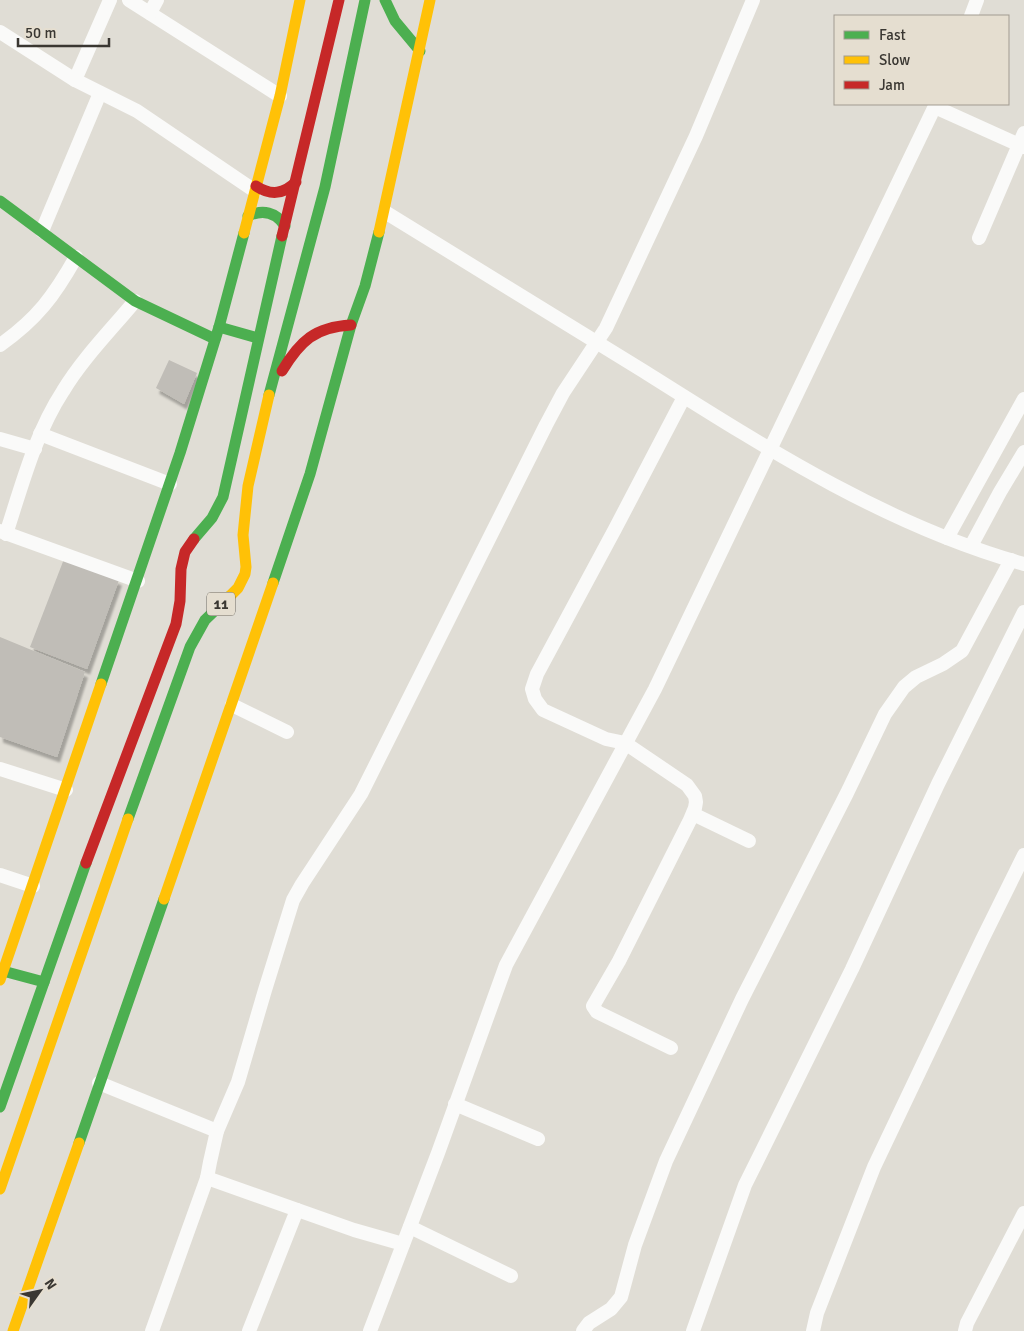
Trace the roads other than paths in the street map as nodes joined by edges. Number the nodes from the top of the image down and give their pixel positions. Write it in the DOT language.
graph roads {
  1 [pos="110,0"];
  2 [pos="129,0"];
  3 [pos="157,0"];
  4 [pos="300,0"];
  5 [pos="339,0"];
  6 [pos="365,0"];
  7 [pos="385,0"];
  8 [pos="430,0"];
  9 [pos="754,0"];
  10 [pos="977,0"];
  11 [pos="150,14"];
  12 [pos="971,15"];
  13 [pos="0,32"];
  14 [pos="420,52"];
  15 [pos="75,80"];
  16 [pos="100,94"];
  17 [pos="280,96"];
  18 [pos="935,105"];
  19 [pos="1022,142"];
  20 [pos="296,182"];
  21 [pos="256,189"];
  22 [pos="0,200"];
  23 [pos="384,212"];
  24 [pos="248,216"];
  25 [pos="285,226"];
  26 [pos="42,231"];
  27 [pos="979,238"];
  28 [pos="76,257"];
  29 [pos="135,300"];
  30 [pos="351,325"];
  31 [pos="219,327"];
  32 [pos="258,338"];
  33 [pos="215,339"];
  34 [pos="597,343"];
  35 [pos="0,345"];
  36 [pos="268,394"];
  37 [pos="684,397"];
  38 [pos="1024,400"];
  39 [pos="40,434"];
  40 [pos="0,439"];
  41 [pos="769,448"];
  42 [pos="34,449"];
  43 [pos="1024,452"];
  44 [pos="170,484"];
  45 [pos="3,532"];
  46 [pos="215,535"];
  47 [pos="195,537"];
  48 [pos="947,538"];
  49 [pos="234,542"];
  50 [pos="971,546"];
  51 [pos="243,551"];
  52 [pos="1017,562"];
  53 [pos="180,578"];
  54 [pos="138,581"];
  55 [pos="192,595"];
  56 [pos="227,599"];
  57 [pos="210,601"];
  58 [pos="1024,612"];
  59 [pos="232,705"];
  60 [pos="287,732"];
  61 [pos="625,743"];
  62 [pos="0,768"];
  63 [pos="66,790"];
  64 [pos="693,814"];
  65 [pos="749,841"];
  66 [pos="1024,855"];
  67 [pos="0,875"];
  68 [pos="33,886"];
  69 [pos="2,976"];
  70 [pos="44,982"];
  71 [pos="671,1048"];
  72 [pos="99,1083"];
  73 [pos="455,1104"];
  74 [pos="0,1108"];
  75 [pos="217,1130"];
  76 [pos="538,1139"];
  77 [pos="208,1178"];
  78 [pos="0,1189"];
  79 [pos="297,1210"];
  80 [pos="1024,1213"];
  81 [pos="410,1227"];
  82 [pos="403,1244"];
  83 [pos="511,1276"];
  84 [pos="13,1331"];
  85 [pos="152,1331"];
  86 [pos="249,1331"];
  87 [pos="370,1331"];
  88 [pos="583,1331"];
  89 [pos="693,1331"];
  90 [pos="813,1331"];
  91 [pos="965,1331"];
  1 -- 15 [label="street"];
  2 -- 11 [label="street"];
  3 -- 11 [label="street"];
  4 -- 17 [label="main road"];
  5 -- 20 [label="main road"];
  6 -- 36 [label="main road, 11"];
  7 -- 14 [label="main road"];
  8 -- 14 [label="main road"];
  9 -- 34 [label="street"];
  10 -- 12 [label="street"];
  11 -- 17 [label="street"];
  13 -- 15 [label="street"];
  14 -- 23 [label="main road"];
  15 -- 16 [label="street"];
  16 -- 21 [label="street"];
  16 -- 26 [label="street"];
  17 -- 21 [label="main road"];
  18 -- 19 [label="street"];
  18 -- 41 [label="street"];
  19 -- 27 [label="street"];
  20 -- 21 [label="main road"];
  20 -- 25 [label="main road"];
  21 -- 24 [label="main road"];
  22 -- 26 [label="main road"];
  23 -- 30 [label="main road"];
  23 -- 34 [label="street"];
  24 -- 25 [label="main road"];
  24 -- 31 [label="main road"];
  25 -- 32 [label="main road"];
  26 -- 28 [label="main road"];
  28 -- 29 [label="main road"];
  28 -- 35 [label="street"];
  29 -- 33 [label="main road"];
  29 -- 39 [label="street"];
  30 -- 36 [label="main road"];
  30 -- 59 [label="main road"];
  31 -- 32 [label="main road"];
  31 -- 33 [label="main road"];
  32 -- 47 [label="main road"];
  33 -- 44 [label="main road"];
  34 -- 37 [label="street"];
  34 -- 75 [label="street"];
  36 -- 51 [label="main road, 11"];
  37 -- 41 [label="street"];
  37 -- 61 [label="street"];
  38 -- 48 [label="street"];
  39 -- 42 [label="street"];
  39 -- 44 [label="street"];
  40 -- 42 [label="street"];
  41 -- 48 [label="street"];
  41 -- 61 [label="street"];
  42 -- 45 [label="street"];
  43 -- 50 [label="street"];
  44 -- 54 [label="main road"];
  45 -- 54 [label="street"];
  46 -- 47 [label="main road"];
  47 -- 53 [label="main road"];
  48 -- 50 [label="street"];
  49 -- 51 [label="main road"];
  50 -- 52 [label="street"];
  51 -- 56 [label="main road, 11"];
  52 -- 88 [label="street"];
  53 -- 55 [label="main road"];
  53 -- 70 [label="main road"];
  54 -- 63 [label="main road"];
  56 -- 57 [label="main road"];
  56 -- 78 [label="main road, 11"];
  58 -- 89 [label="street"];
  59 -- 60 [label="street"];
  59 -- 72 [label="main road"];
  61 -- 64 [label="street"];
  61 -- 73 [label="street"];
  62 -- 63 [label="street"];
  63 -- 68 [label="main road"];
  64 -- 65 [label="street"];
  64 -- 71 [label="street"];
  66 -- 90 [label="street"];
  67 -- 68 [label="street"];
  68 -- 69 [label="main road"];
  69 -- 70 [label="main road"];
  70 -- 74 [label="main road"];
  72 -- 75 [label="street"];
  72 -- 84 [label="main road"];
  73 -- 76 [label="street"];
  73 -- 81 [label="street"];
  75 -- 77 [label="street"];
  77 -- 79 [label="street"];
  77 -- 85 [label="street"];
  79 -- 82 [label="street"];
  79 -- 86 [label="street"];
  80 -- 91 [label="street"];
  81 -- 82 [label="street"];
  81 -- 83 [label="street"];
  82 -- 87 [label="street"];
}
